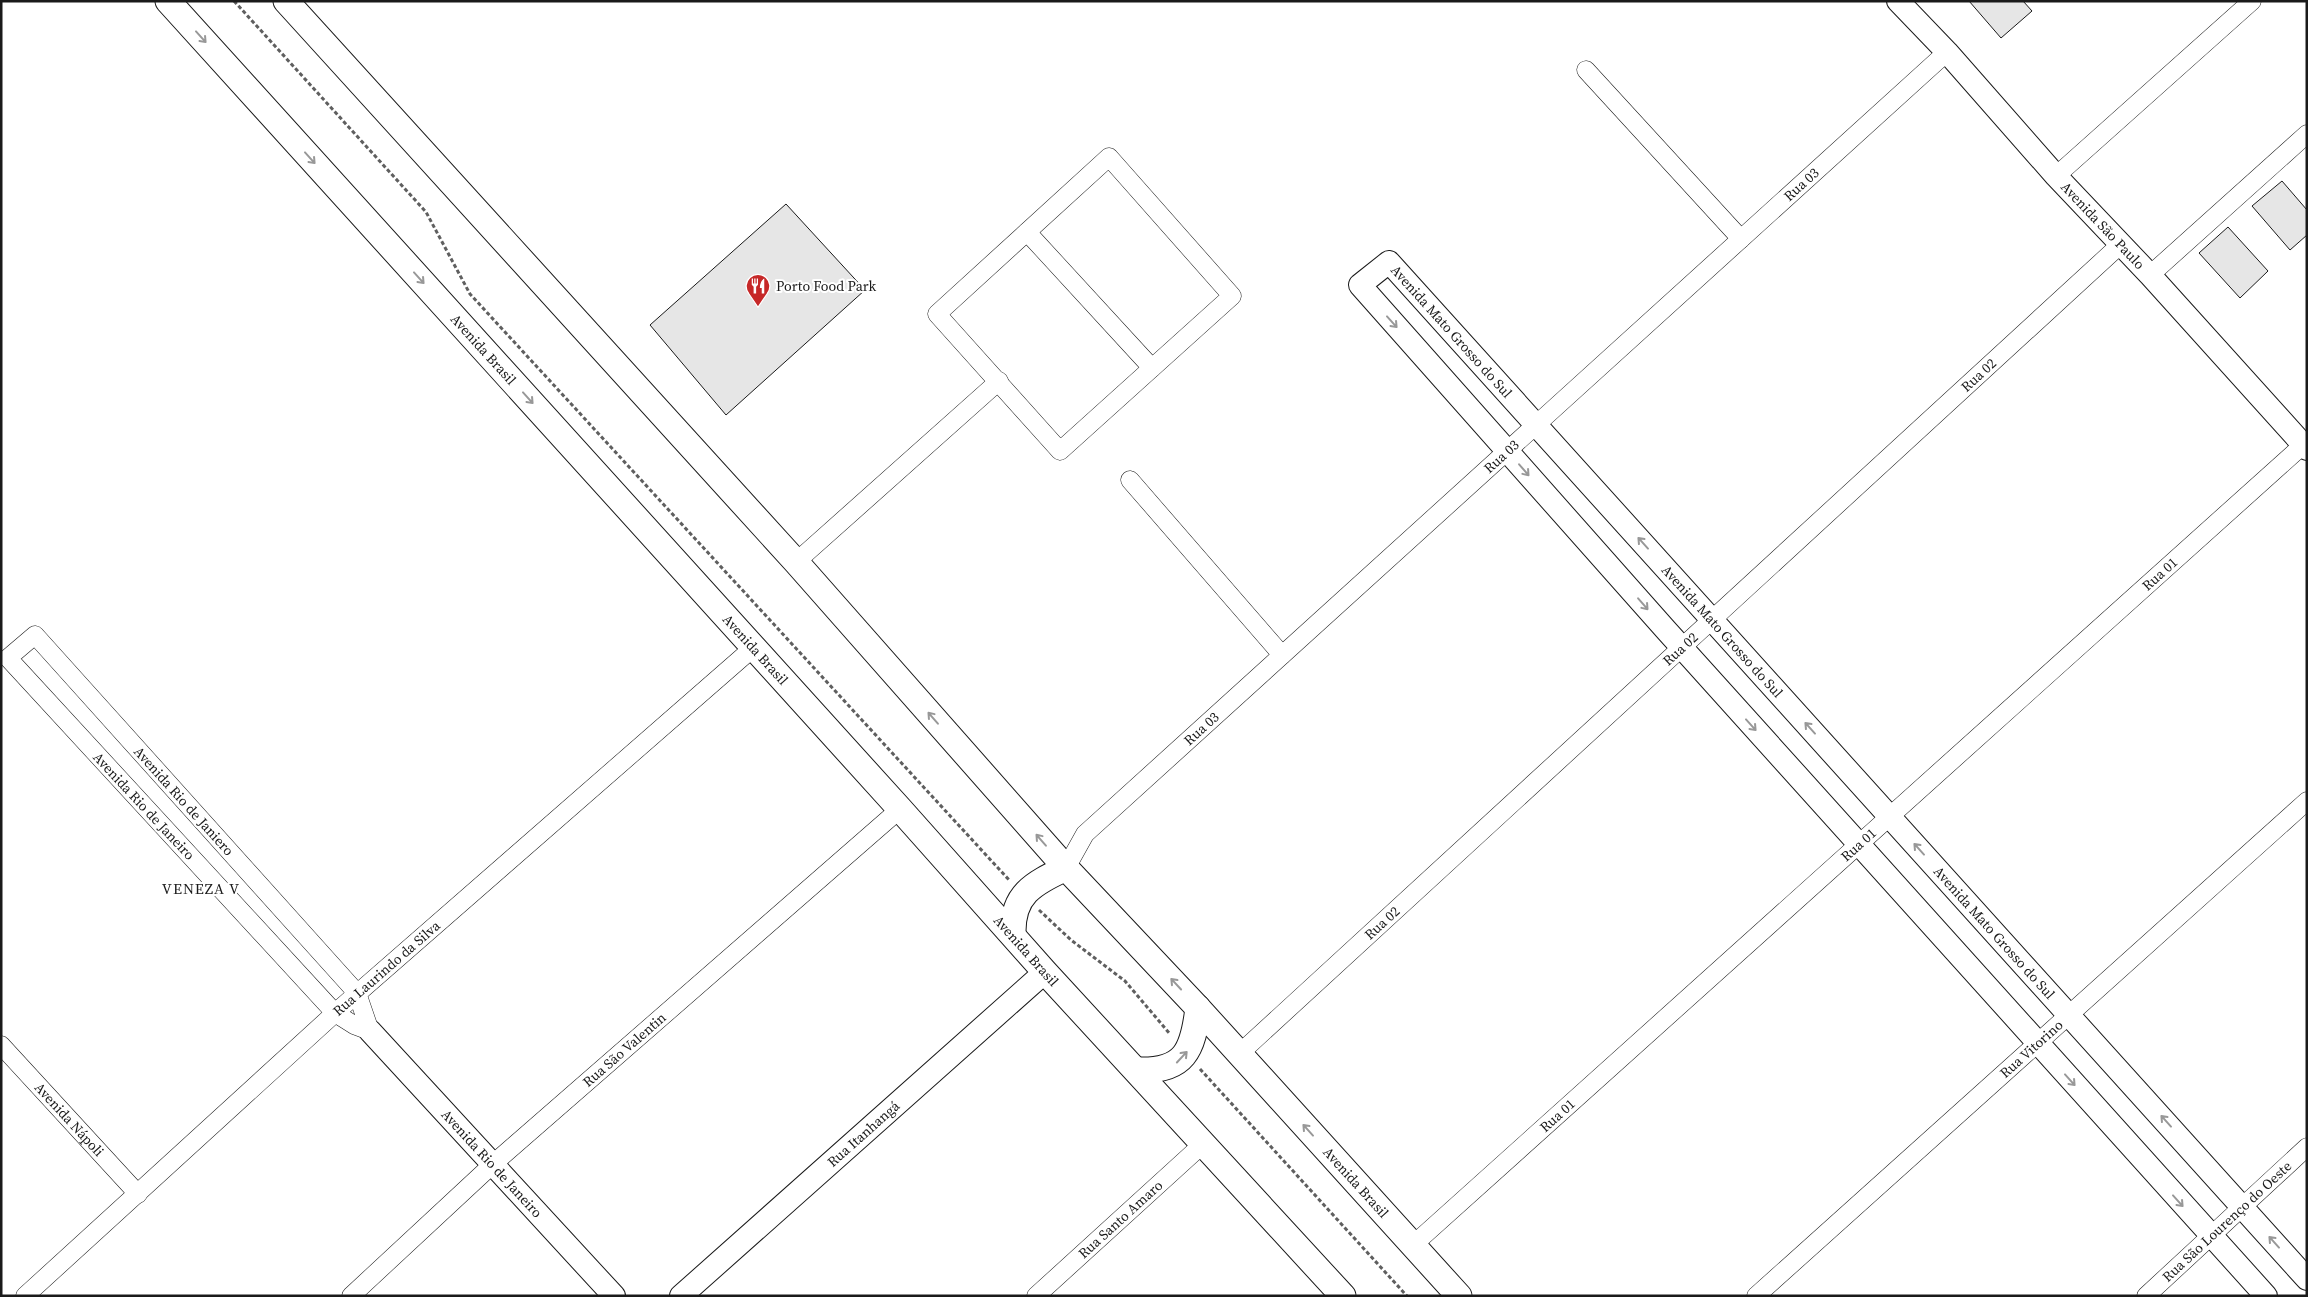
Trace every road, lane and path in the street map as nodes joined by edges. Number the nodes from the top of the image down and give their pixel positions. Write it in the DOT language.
graph roads {
  1 [pos="168,1"];
  2 [pos="234,1"];
  3 [pos="286,1"];
  4 [pos="2252,1"];
  5 [pos="1903,3"];
  6 [pos="1947,52"];
  7 [pos="1586,70"];
  8 [pos="2307,134"];
  9 [pos="2056,176"];
  10 [pos="1027,232"];
  11 [pos="1741,239"];
  12 [pos="2121,244"];
  13 [pos="2150,275"];
  14 [pos="1152,368"];
  15 [pos="999,382"];
  16 [pos="1536,425"];
  17 [pos="2305,447"];
  18 [pos="1507,451"];
  19 [pos="1130,480"];
  20 [pos="796,562"];
  21 [pos="1712,620"];
  22 [pos="754,647"];
  23 [pos="1682,648"];
  24 [pos="1282,655"];
  25 [pos="8,658"];
  26 [pos="2307,801"];
  27 [pos="900,809"];
  28 [pos="1890,816"];
  29 [pos="1858,845"];
  30 [pos="1066,868"];
  31 [pos="1023,895"];
  32 [pos="1013,934"];
  33 [pos="1045,972"];
  34 [pos="358,993"];
  35 [pos="1198,1008"];
  36 [pos="335,1013"];
  37 [pos="2070,1014"];
  38 [pos="370,1031"];
  39 [pos="2037,1044"];
  40 [pos="1,1045"];
  41 [pos="1186,1053"];
  42 [pos="1240,1054"];
  43 [pos="1137,1070"];
  44 [pos="1204,1143"];
  45 [pos="2307,1147"];
  46 [pos="493,1164"];
  47 [pos="138,1194"];
  48 [pos="2243,1208"];
  49 [pos="2211,1237"];
  50 [pos="1413,1246"];
  51 [pos="2307,1279"];
  52 [pos="25,1296"];
  53 [pos="352,1296"];
  54 [pos="614,1296"];
  55 [pos="681,1296"];
  56 [pos="1036,1296"];
  57 [pos="1344,1296"];
  58 [pos="1407,1296"];
  59 [pos="1459,1296"];
  60 [pos="1756,1296"];
  61 [pos="2146,1296"];
  62 [pos="2266,1296"];
  1 -- 22 [label="main road, Avenida Brasil, one-way"];
  2 -- 31 [label="path"];
  3 -- 20 [label="main road, Avenida Brasil"];
  4 -- 9 [label="street"];
  5 -- 6 [label="street, Avenida São Paulo"];
  6 -- 9 [label="street, Avenida São Paulo"];
  6 -- 11 [label="street, Rua 03"];
  7 -- 11 [label="street"];
  8 -- 13 [label="street"];
  9 -- 12 [label="street, Avenida São Paulo"];
  10 -- 14 [label="street"];
  10 -- 14 [label="street"];
  10 -- 15 [label="street"];
  11 -- 16 [label="street, Rua 03"];
  12 -- 13 [label="street, Avenida São Paulo"];
  12 -- 21 [label="street, Rua 02"];
  13 -- 17 [label="street, Avenida São Paulo"];
  14 -- 15 [label="street"];
  15 -- 20 [label="street"];
  16 -- 18 [label="street, Rua 03"];
  16 -- 18 [label="street, Avenida Mato Grosso do Sul, one-way"];
  21 -- 16 [label="street, Avenida Mato Grosso do Sul, one-way"];
  17 -- 28 [label="street, Rua 01"];
  18 -- 23 [label="street, Avenida Mato Grosso do Sul, one-way"];
  18 -- 24 [label="street, Rua 03"];
  19 -- 24 [label="street"];
  30 -- 20 [label="main road, Avenida Brasil, one-way"];
  21 -- 23 [label="street, Rua 02"];
  28 -- 21 [label="street, Avenida Mato Grosso do Sul, one-way"];
  22 -- 27 [label="main road, Avenida Brasil"];
  22 -- 34 [label="street, Rua Laurindo da Silva"];
  23 -- 29 [label="street, Avenida Mato Grosso do Sul, one-way"];
  23 -- 42 [label="street, Rua 02"];
  24 -- 30 [label="street, Rua 03"];
  25 -- 34 [label="street, Avenida Rio de Janiero"];
  25 -- 36 [label="street, Avenida Rio de Janeiro"];
  26 -- 37 [label="street, Rua Vitorino"];
  27 -- 32 [label="main road, Avenida Brasil"];
  27 -- 46 [label="street, Rua São Valentin"];
  28 -- 29 [label="street, Rua 01"];
  37 -- 28 [label="street, Avenida Mato Grosso do Sul, one-way"];
  29 -- 39 [label="street, Avenida Mato Grosso do Sul"];
  29 -- 50 [label="street, Rua 01"];
  30 -- 31 [label="main road"];
  35 -- 30 [label="main road, Avenida Brasil, one-way"];
  31 -- 32 [label="main road"];
  31 -- 41 [label="path"];
  32 -- 33 [label="main road, Avenida Brasil"];
  33 -- 43 [label="main road, Avenida Brasil"];
  33 -- 55 [label="street, Rua Itanhangá"];
  34 -- 36 [label="street, Rua Laurindo da Silva"];
  34 -- 38 [label="street, Avenida Rio de Janeiro"];
  35 -- 41 [label="main road"];
  35 -- 42 [label="main road, Avenida Brasil"];
  36 -- 38 [label="street, Avenida Rio de Janeiro"];
  36 -- 47 [label="street, Rua Laurindo da Silva"];
  37 -- 39 [label="street, Rua Vitorino"];
  48 -- 37 [label="street, Avenida Mato Grosso do Sul, one-way"];
  38 -- 46 [label="street, Avenida Rio de Janeiro"];
  39 -- 49 [label="street, Avenida Mato Grosso do Sul, one-way"];
  39 -- 60 [label="street, Rua Vitorino"];
  40 -- 47 [label="street, Avenida Nápoli"];
  43 -- 41 [label="main road, one-way"];
  41 -- 58 [label="path"];
  50 -- 42 [label="main road, Avenida Brasil, one-way"];
  43 -- 44 [label="main road, Avenida Brasil"];
  44 -- 56 [label="street, Rua Santo Amaro"];
  44 -- 57 [label="main road, Avenida Brasil"];
  45 -- 48 [label="street, Rua São Lourenço do Oeste"];
  46 -- 53 [label="street, Rua São Valentin"];
  46 -- 54 [label="street, Avenida Rio de Janeiro"];
  47 -- 52 [label="street, Rua Laurindo da Silva"];
  48 -- 49 [label="street, Rua São Lourenço do Oeste"];
  51 -- 48 [label="street, Avenida Mato Grosso do Sul, one-way"];
  49 -- 61 [label="street, Rua São Lourenço do Oeste"];
  49 -- 62 [label="street, Avenida Mato Grosso do Sul"];
  50 -- 59 [label="main road, Avenida Brasil"];
}
